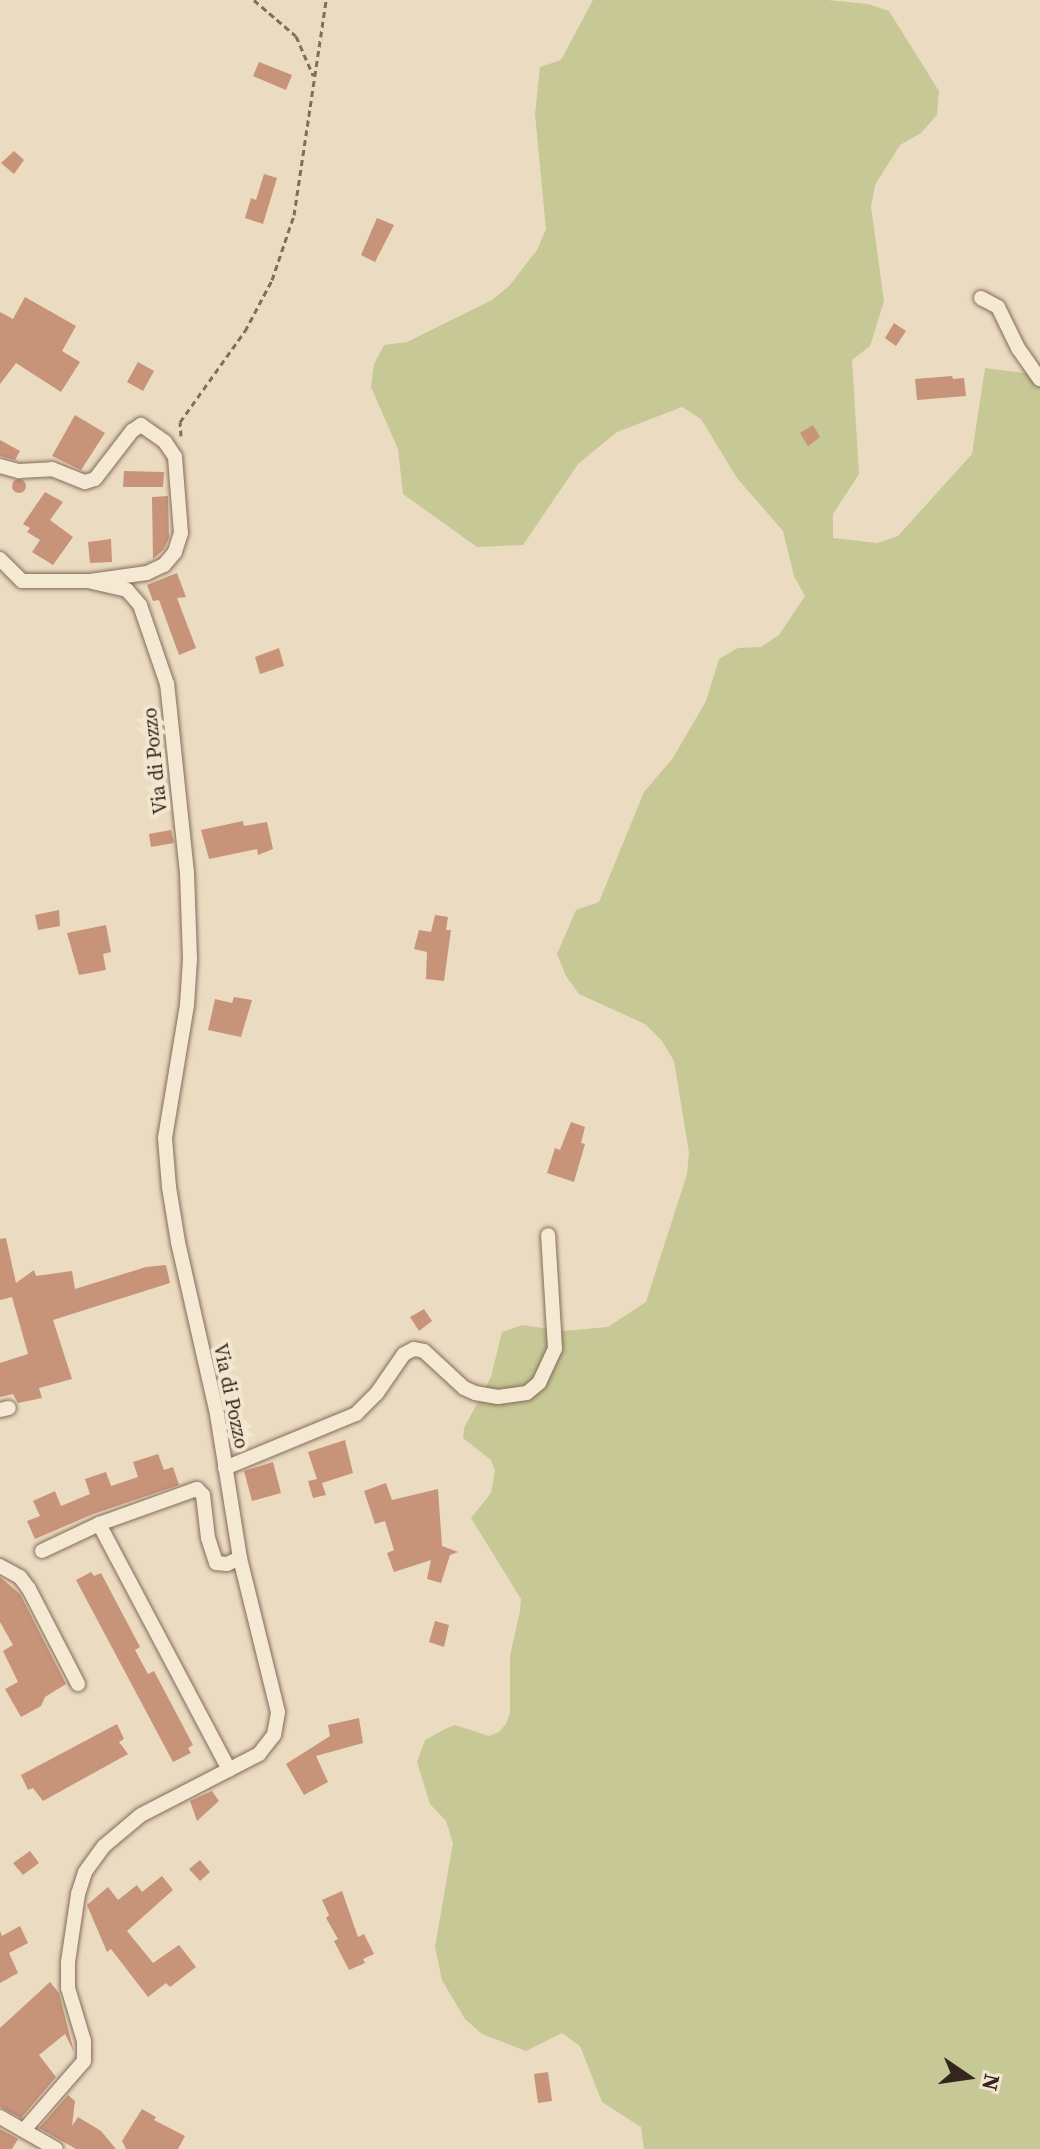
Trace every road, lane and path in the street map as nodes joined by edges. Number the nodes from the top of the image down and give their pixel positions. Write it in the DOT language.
graph roads {
  1 [pos="254,0"];
  2 [pos="326,0"];
  3 [pos="313,75"];
  4 [pos="981,298"];
  5 [pos="1040,379"];
  6 [pos="175,457"];
  7 [pos="0,466"];
  8 [pos="0,559"];
  9 [pos="89,581"];
  10 [pos="548,1235"];
  11 [pos="225,1468"];
  12 [pos="99,1524"];
  13 [pos="42,1551"];
  14 [pos="240,1558"];
  15 [pos="0,1566"];
  16 [pos="78,1684"];
  17 [pos="229,1770"];
  18 [pos="0,2117"];
  19 [pos="24,2130"];
  20 [pos="56,2149"];
  1 -- 3 [label="path"];
  2 -- 3 [label="path"];
  3 -- 6 [label="path"];
  4 -- 5 [label="street"];
  6 -- 7 [label="street"];
  6 -- 9 [label="street"];
  8 -- 9 [label="street"];
  9 -- 11 [label="street, Via di Pozzo"];
  10 -- 11 [label="street"];
  11 -- 14 [label="street, Via di Pozzo"];
  12 -- 13 [label="street"];
  12 -- 14 [label="street"];
  12 -- 17 [label="street"];
  14 -- 17 [label="street, Via di Pozzo"];
  15 -- 16 [label="street"];
  17 -- 19 [label="street, Via di Pozzo"];
  18 -- 19 [label="street"];
  19 -- 20 [label="street"];
}
